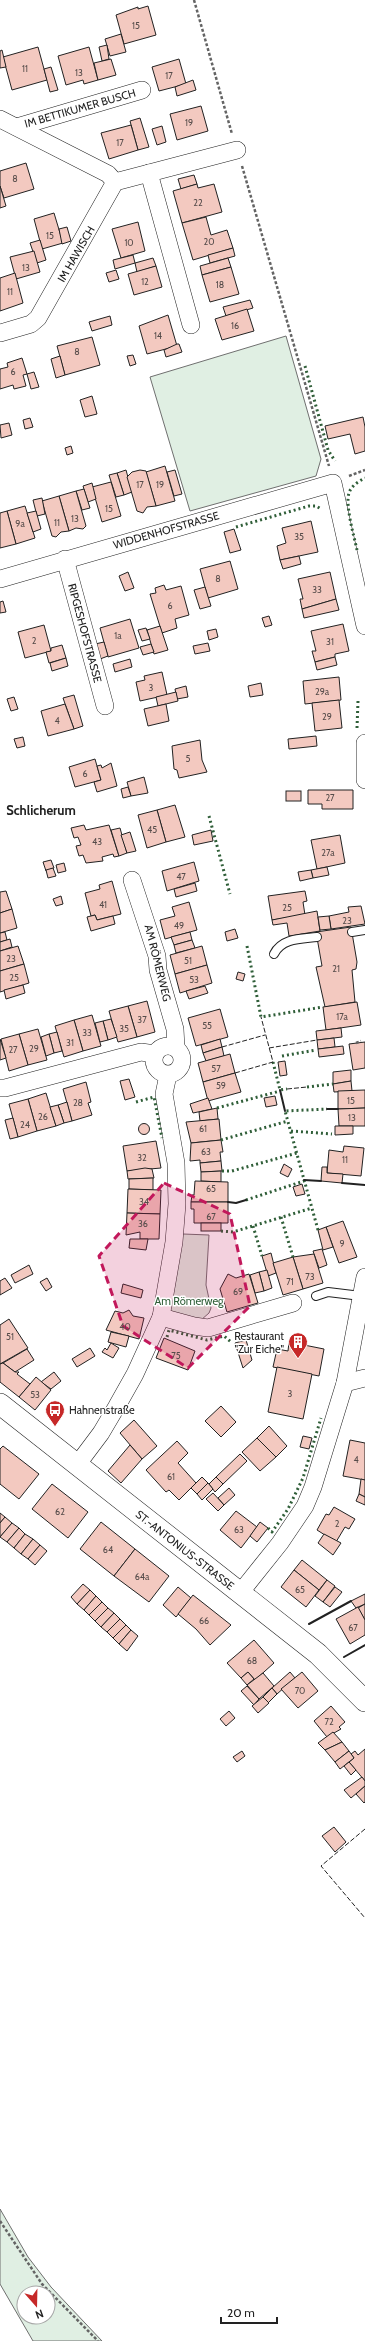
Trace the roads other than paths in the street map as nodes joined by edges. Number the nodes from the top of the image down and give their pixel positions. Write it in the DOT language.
graph roads {
  1 [pos="142,90"];
  2 [pos="0,118"];
  3 [pos="17,127"];
  4 [pos="237,150"];
  5 [pos="149,173"];
  6 [pos="116,182"];
  7 [pos="191,325"];
  8 [pos="0,333"];
  9 [pos="65,559"];
  10 [pos="0,579"];
  11 [pos="365,626"];
  12 [pos="105,706"];
  13 [pos="365,743"];
  14 [pos="365,780"];
  15 [pos="132,880"];
  16 [pos="365,930"];
  17 [pos="352,932"];
  18 [pos="317,937"];
  19 [pos="274,954"];
  20 [pos="176,1048"];
  21 [pos="155,1054"];
  22 [pos="168,1075"];
  23 [pos="0,1088"];
  24 [pos="365,1277"];
  25 [pos="316,1296"];
  26 [pos="361,1296"];
  27 [pos="293,1303"];
  28 [pos="161,1317"];
  29 [pos="365,1378"];
  30 [pos="344,1383"];
  31 [pos="0,1404"];
  32 [pos="77,1465"];
  33 [pos="240,1593"];
  34 [pos="365,1701"];
  1 -- 3 [label="street, IM BETTIKUMER BUSCH"];
  2 -- 3 [label="street, IM BETTIKUMER BUSCH"];
  3 -- 6 [label="street, IM BETTIKUMER BUSCH"];
  4 -- 5 [label="street"];
  5 -- 6 [label="street"];
  5 -- 7 [label="street"];
  6 -- 8 [label="street, IM HAWISCH"];
  9 -- 10 [label="street, WIDDENHOFSTRASSE"];
  9 -- 11 [label="street, WIDDENHOFSTRASSE"];
  9 -- 12 [label="street, RIPGESHOFSTRASSE"];
  13 -- 14 [label="street"];
  15 -- 20 [label="street, AM RÖMERWEG"];
  16 -- 17 [label="lane"];
  18 -- 19 [label="lane"];
  20 -- 21 [label="street"];
  20 -- 22 [label="street, AM RÖMERWEG"];
  21 -- 22 [label="street"];
  21 -- 23 [label="street"];
  22 -- 28 [label="street"];
  24 -- 26 [label="street"];
  25 -- 26 [label="lane"];
  26 -- 30 [label="street"];
  27 -- 28 [label="street"];
  28 -- 32 [label="street"];
  29 -- 30 [label="street"];
  30 -- 33 [label="street"];
  31 -- 32 [label="street, ST.-ANTONIUS-STRASSE"];
  32 -- 33 [label="street, ST.-ANTONIUS-STRASSE"];
  33 -- 34 [label="street, ST.-ANTONIUS-STRASSE"];
}
